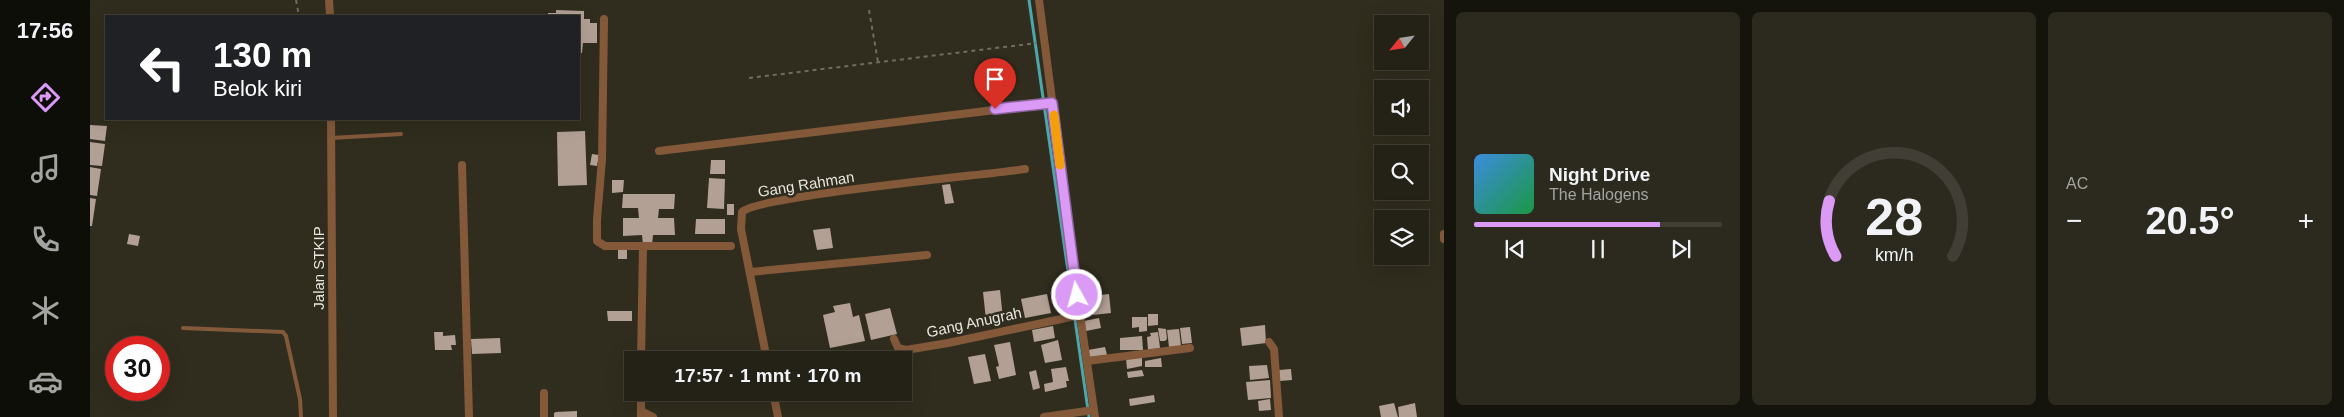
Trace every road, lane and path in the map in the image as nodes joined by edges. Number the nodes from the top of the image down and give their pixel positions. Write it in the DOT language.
graph roads {
  1 [pos="296,0"];
  2 [pos="329,0"];
  3 [pos="1039,0"];
  4 [pos="869,10"];
  5 [pos="299,15"];
  6 [pos="330,15"];
  7 [pos="604,19"];
  8 [pos="1036,43"];
  9 [pos="878,62"];
  10 [pos="749,78"];
  11 [pos="1052,103"];
  12 [pos="331,120"];
  13 [pos="401,134"];
  14 [pos="331,138"];
  15 [pos="659,151"];
  16 [pos="462,165"];
  17 [pos="1025,169"];
  18 [pos="1444,234"];
  19 [pos="1444,239"];
  20 [pos="731,246"];
  21 [pos="643,247"];
  22 [pos="927,255"];
  23 [pos="750,272"];
  24 [pos="1078,315"];
  25 [pos="183,328"];
  26 [pos="894,339"];
  27 [pos="1269,342"];
  28 [pos="1190,348"];
  29 [pos="642,351"];
  30 [pos="765,351"];
  31 [pos="1087,361"];
  32 [pos="544,393"];
  33 [pos="641,401"];
  34 [pos="775,401"];
  35 [pos="1092,413"];
  36 [pos="641,414"];
  37 [pos="301,417"];
  38 [pos="333,417"];
  39 [pos="469,417"];
  40 [pos="544,417"];
  41 [pos="653,417"];
  42 [pos="778,417"];
  43 [pos="1044,417"];
  44 [pos="1279,417"];
  1 -- 5 [label="path"];
  2 -- 6 [label="street"];
  3 -- 11 [label="street"];
  4 -- 9 [label="path"];
  7 -- 21 [label="street"];
  8 -- 9 [label="path"];
  9 -- 10 [label="path"];
  11 -- 15 [label="street"];
  11 -- 24 [label="street"];
  12 -- 14 [label="street, Jalan STKIP"];
  13 -- 14 [label="lane"];
  14 -- 38 [label="street, Jalan STKIP"];
  16 -- 39 [label="street"];
  17 -- 23 [label="street, Gang Rahman"];
  18 -- 19 [label="street"];
  20 -- 21 [label="street"];
  21 -- 29 [label="street"];
  22 -- 23 [label="street"];
  23 -- 30 [label="street, Gang Rahman"];
  24 -- 26 [label="street, Gang Anugrah"];
  24 -- 31 [label="street"];
  25 -- 37 [label="lane"];
  27 -- 44 [label="street"];
  28 -- 31 [label="street"];
  31 -- 35 [label="street"];
  32 -- 40 [label="street"];
  33 -- 36 [label="street"];
  34 -- 42 [label="street"];
  35 -- 43 [label="street"];
  36 -- 41 [label="street"];
}
